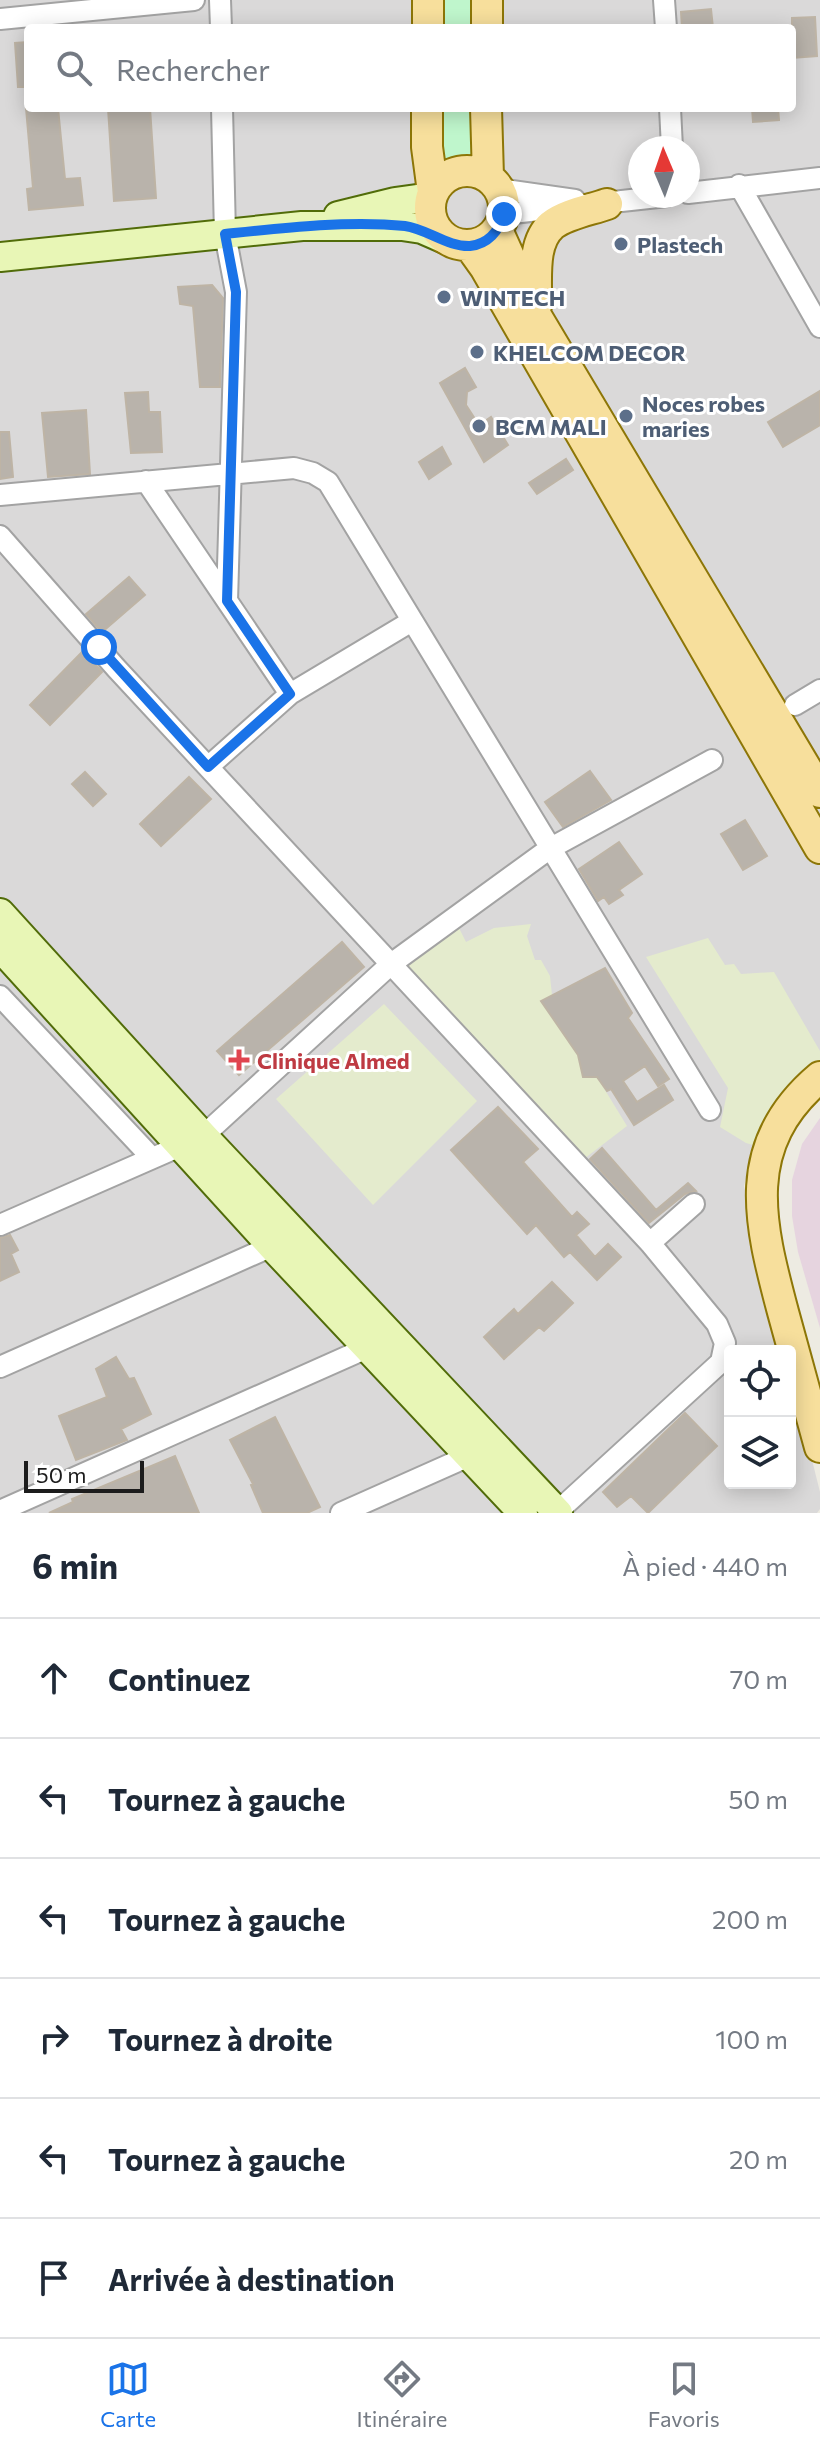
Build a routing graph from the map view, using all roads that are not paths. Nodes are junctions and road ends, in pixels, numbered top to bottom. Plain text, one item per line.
1 (194, 0) edge
2 (220, 0) edge
3 (428, 0) edge
4 (487, 0) edge
5 (664, 0) edge
6 (65, 6) edge
7 (0, 19) edge
8 (221, 24) edge
9 (428, 24) edge
10 (487, 24) edge
11 (666, 24) edge
12 (222, 112) edge
13 (427, 112) edge
14 (486, 112) edge
15 (670, 112) edge
16 (671, 136) edge
17 (820, 178) edge
18 (739, 185) junction
19 (700, 191) edge
20 (432, 194) junction
21 (628, 201) edge
22 (497, 202) junction
23 (607, 204) junction
24 (302, 226) junction
25 (225, 234) junction
26 (458, 242) junction
27 (0, 257) edge
28 (536, 316) junction
29 (820, 327) edge
30 (231, 474) junction
31 (146, 481) junction
32 (0, 495) edge
33 (0, 536) edge
34 (227, 601) junction
35 (412, 621) junction
36 (820, 690) edge
37 (290, 694) junction
38 (795, 705) dead end
39 (791, 744) junction
40 (712, 760) dead end
41 (208, 767) junction
42 (820, 773) edge
43 (780, 779) junction
44 (820, 792) edge
45 (820, 848) edge
46 (549, 849) junction
47 (820, 866) edge
48 (0, 913) edge
49 (0, 947) edge
50 (391, 964) junction
51 (0, 996) edge
52 (820, 1077) edge
53 (820, 1101) edge
54 (710, 1110) dead end
55 (192, 1141) junction
56 (152, 1158) junction
57 (694, 1204) dead end
58 (0, 1225) edge
59 (650, 1243) junction
60 (272, 1246) junction
61 (369, 1347) junction
62 (0, 1367) edge
63 (820, 1376) edge
64 (820, 1447) edge
65 (469, 1456) junction
66 (0, 1511) edge
67 (341, 1513) edge
68 (523, 1513) edge
69 (557, 1513) edge

1 - 6 street
2 - 8 street
3 - 9 main road
4 - 10 main road
5 - 11 street
6 - 7 street
12 - 25 street
13 - 20 main road
14 - 22 main road
15 - 16 street
17 - 18 street
18 - 19 street
18 - 29 street
20 - 22 main road
20 - 24 street
20 - 26 main road
21 - 23 street
22 - 23 street
22 - 26 main road
22 - 28 main road
23 - 28 main road
24 - 25 street
24 - 26 street
25 - 27 street
25 - 30 street
26 - 43 main road
28 - 39 main road
30 - 31 street
30 - 34 street
30 - 35 street
31 - 32 street
31 - 34 street
33 - 41 street
34 - 37 street
35 - 37 street
35 - 46 street
36 - 38 street
37 - 41 street
39 - 42 main road
39 - 44 main road
40 - 46 street
41 - 50 street
43 - 45 main road
43 - 47 main road
46 - 50 street
46 - 54 street
48 - 55 street
49 - 55 street
50 - 55 street
50 - 59 street
51 - 56 street
52 - 64 main road
53 - 63 main road
55 - 56 street
55 - 60 street
55 - 69 street
56 - 58 street
57 - 59 street
59 - 69 street
60 - 61 street
60 - 62 street
61 - 65 street
61 - 66 street
65 - 67 street
65 - 68 street

